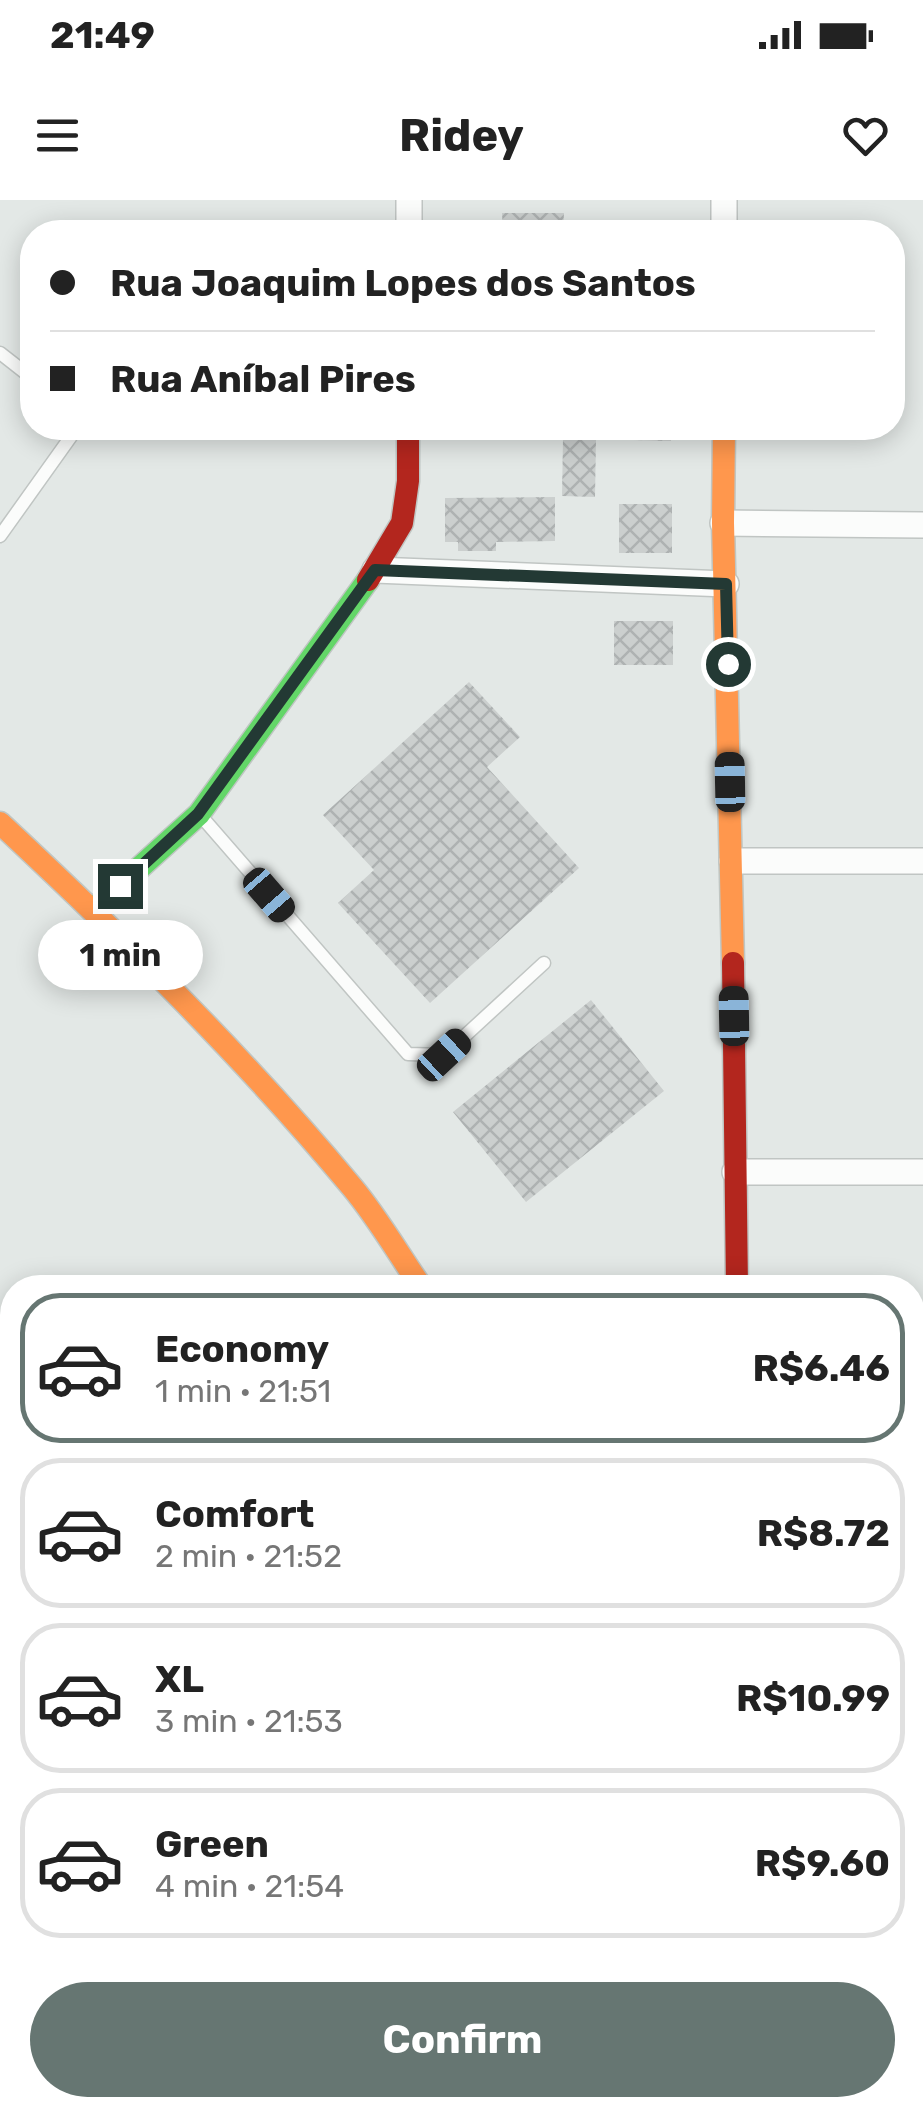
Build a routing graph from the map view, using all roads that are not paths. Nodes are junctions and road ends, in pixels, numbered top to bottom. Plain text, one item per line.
1 (0, 353) edge
2 (20, 369) edge
3 (69, 440) edge
4 (408, 440) edge
5 (724, 440) edge
6 (723, 523) junction
7 (923, 525) edge
8 (0, 536) edge
9 (375, 570) junction
10 (726, 584) junction
11 (198, 814) junction
12 (0, 823) edge
13 (732, 861) junction
14 (923, 862) edge
15 (94, 910) junction
16 (544, 962) dead end
17 (735, 1172) junction
18 (923, 1172) edge
19 (413, 1275) edge
20 (736, 1275) edge

1 - 2 lane
3 - 8 lane
4 - 9 street
5 - 6 street
6 - 7 street
6 - 10 street
9 - 10 street
9 - 11 street
10 - 13 street
11 - 15 street
11 - 16 lane
12 - 15 street
13 - 14 street
13 - 17 street
15 - 19 street
17 - 18 street
17 - 20 street

